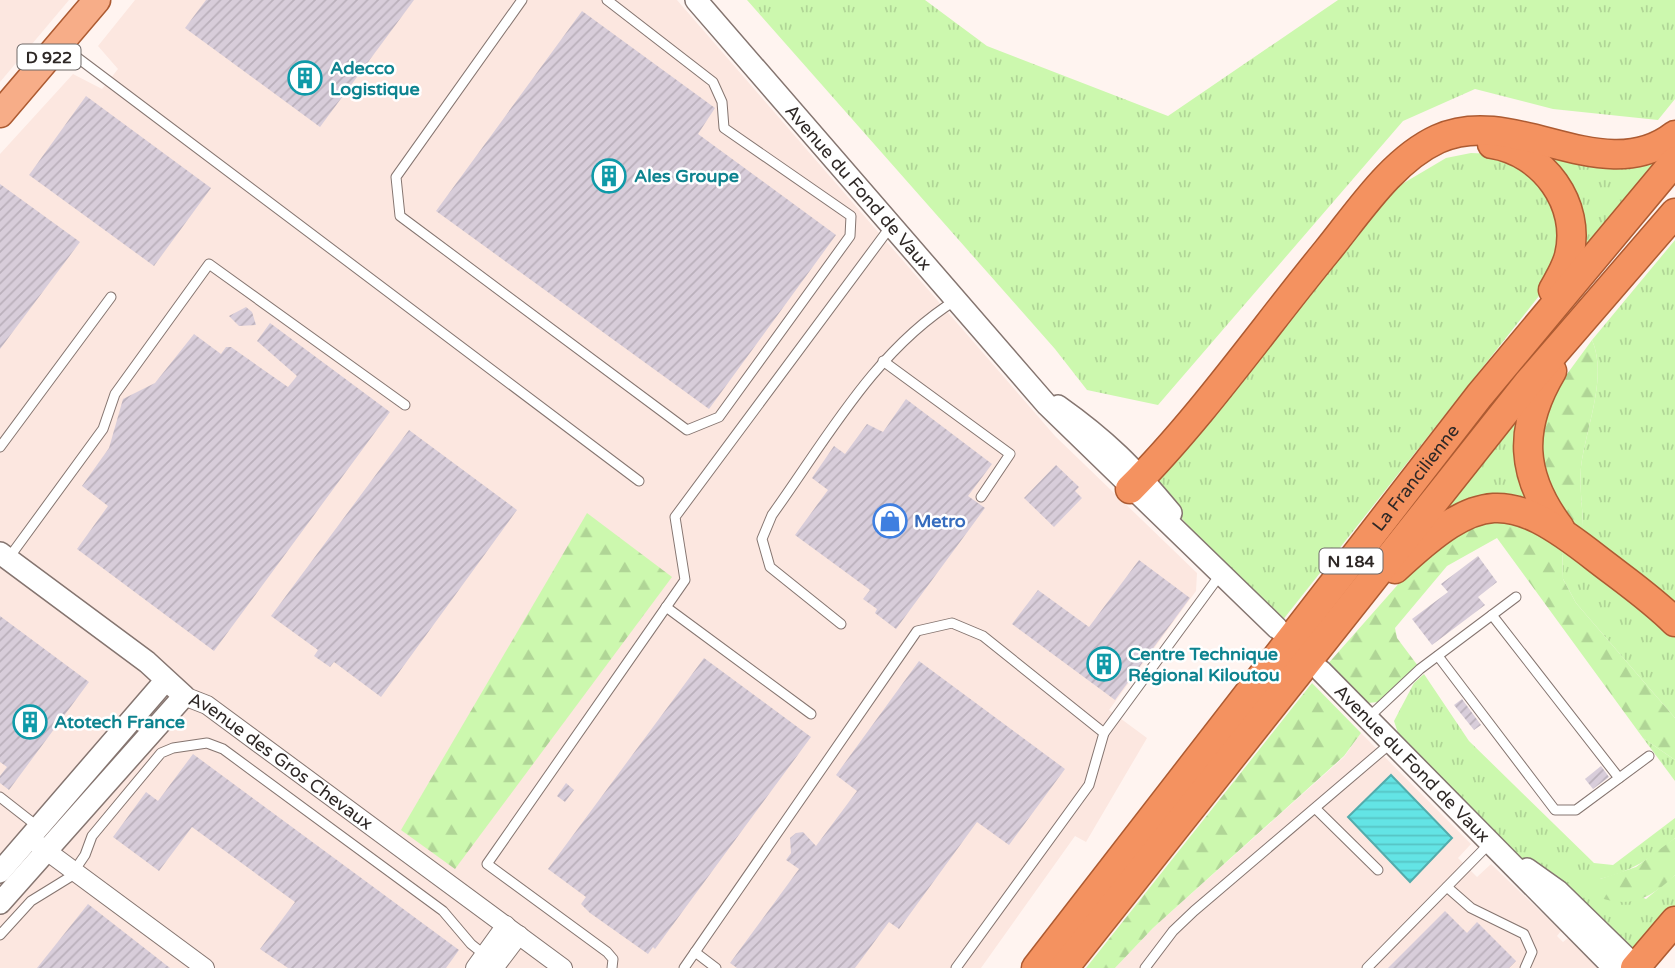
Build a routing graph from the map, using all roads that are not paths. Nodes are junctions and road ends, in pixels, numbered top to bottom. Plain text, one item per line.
1 (97, 0) edge
2 (522, 0) edge
3 (607, 0) edge
4 (696, 0) edge
5 (60, 44) junction
6 (0, 114) edge
7 (1675, 135) edge
8 (1675, 161) edge
9 (1389, 178) junction
10 (1675, 212) edge
11 (891, 226) junction
12 (111, 297) dead end
13 (956, 300) junction
14 (1578, 327) junction
15 (883, 361) junction
16 (1479, 396) junction
17 (405, 405) dead end
18 (0, 447) edge
19 (639, 481) dead end
20 (1136, 483) junction
21 (981, 497) dead end
22 (1564, 533) junction
23 (4, 556) edge
24 (1222, 572) junction
25 (1516, 597) dead end
26 (666, 607) junction
27 (1492, 615) junction
28 (1675, 622) edge
29 (841, 624) dead end
30 (1336, 625) junction
31 (1278, 628) dead end
32 (1438, 656) junction
33 (1321, 671) dead end
34 (165, 681) junction
35 (184, 696) junction
36 (811, 714) dead end
37 (1368, 719) junction
38 (1104, 733) junction
39 (1391, 743) junction
40 (1649, 756) dead end
41 (1619, 778) junction
42 (0, 797) edge
43 (1316, 808) junction
44 (38, 839) junction
45 (1496, 849) junction
46 (1378, 870) dead end
47 (0, 872) edge
48 (74, 872) junction
49 (1447, 887) junction
50 (0, 903) edge
51 (1675, 922) edge
52 (512, 930) junction
53 (0, 935) edge
54 (695, 952) junction
55 (490, 965) edge
56 (1631, 967) edge
57 (205, 968) edge
58 (564, 968) edge
59 (612, 968) edge
60 (684, 968) edge
61 (716, 968) edge
62 (956, 968) edge
63 (1036, 968) edge
64 (1064, 968) edge
65 (1145, 968) edge
66 (1367, 968) edge
67 (1525, 968) edge

1 - 5 main road, D 922
2 - 3 lane
4 - 11 street, Avenue du Fond de Vaux
5 - 6 main road, D 922
5 - 19 lane
7 - 9 highway
8 - 16 highway, La Francilienne / N 184
9 - 16 highway
9 - 20 highway
10 - 14 highway, La Francilienne / N 184
11 - 13 street, Avenue du Fond de Vaux
11 - 26 lane
12 - 18 lane
13 - 15 lane
13 - 20 street, Avenue du Fond de Vaux
14 - 22 highway
14 - 30 highway, La Francilienne / N 184
15 - 21 lane
15 - 29 lane
16 - 63 highway, La Francilienne / N 184
17 - 23 lane
20 - 24 street, Avenue du Fond de Vaux
22 - 28 highway
22 - 30 highway
23 - 34 street, Avenue des Gros Chevaux
24 - 31 street, Avenue du Fond de Vaux
24 - 38 lane
25 - 27 lane
26 - 36 lane
26 - 59 lane
27 - 32 lane
27 - 41 lane
30 - 64 highway, La Francilienne / N 184
32 - 37 lane
32 - 41 lane
33 - 37 street, Avenue du Fond de Vaux
34 - 35 street, Avenue des Gros Chevaux
34 - 44 street
35 - 44 street
35 - 52 street, Avenue des Gros Chevaux
37 - 39 street, Avenue du Fond de Vaux
38 - 54 lane
38 - 62 lane
39 - 43 lane
39 - 45 street, Avenue du Fond de Vaux
40 - 41 lane
42 - 44 lane
43 - 46 lane
43 - 65 lane
44 - 47 street
44 - 48 street
44 - 50 street
45 - 49 lane
45 - 56 street, Avenue du Fond de Vaux
48 - 53 lane
48 - 55 lane
48 - 57 street
49 - 66 lane
49 - 67 lane
51 - 56 highway
52 - 55 street
52 - 58 street, Avenue des Gros Chevaux
54 - 60 lane
54 - 61 lane

